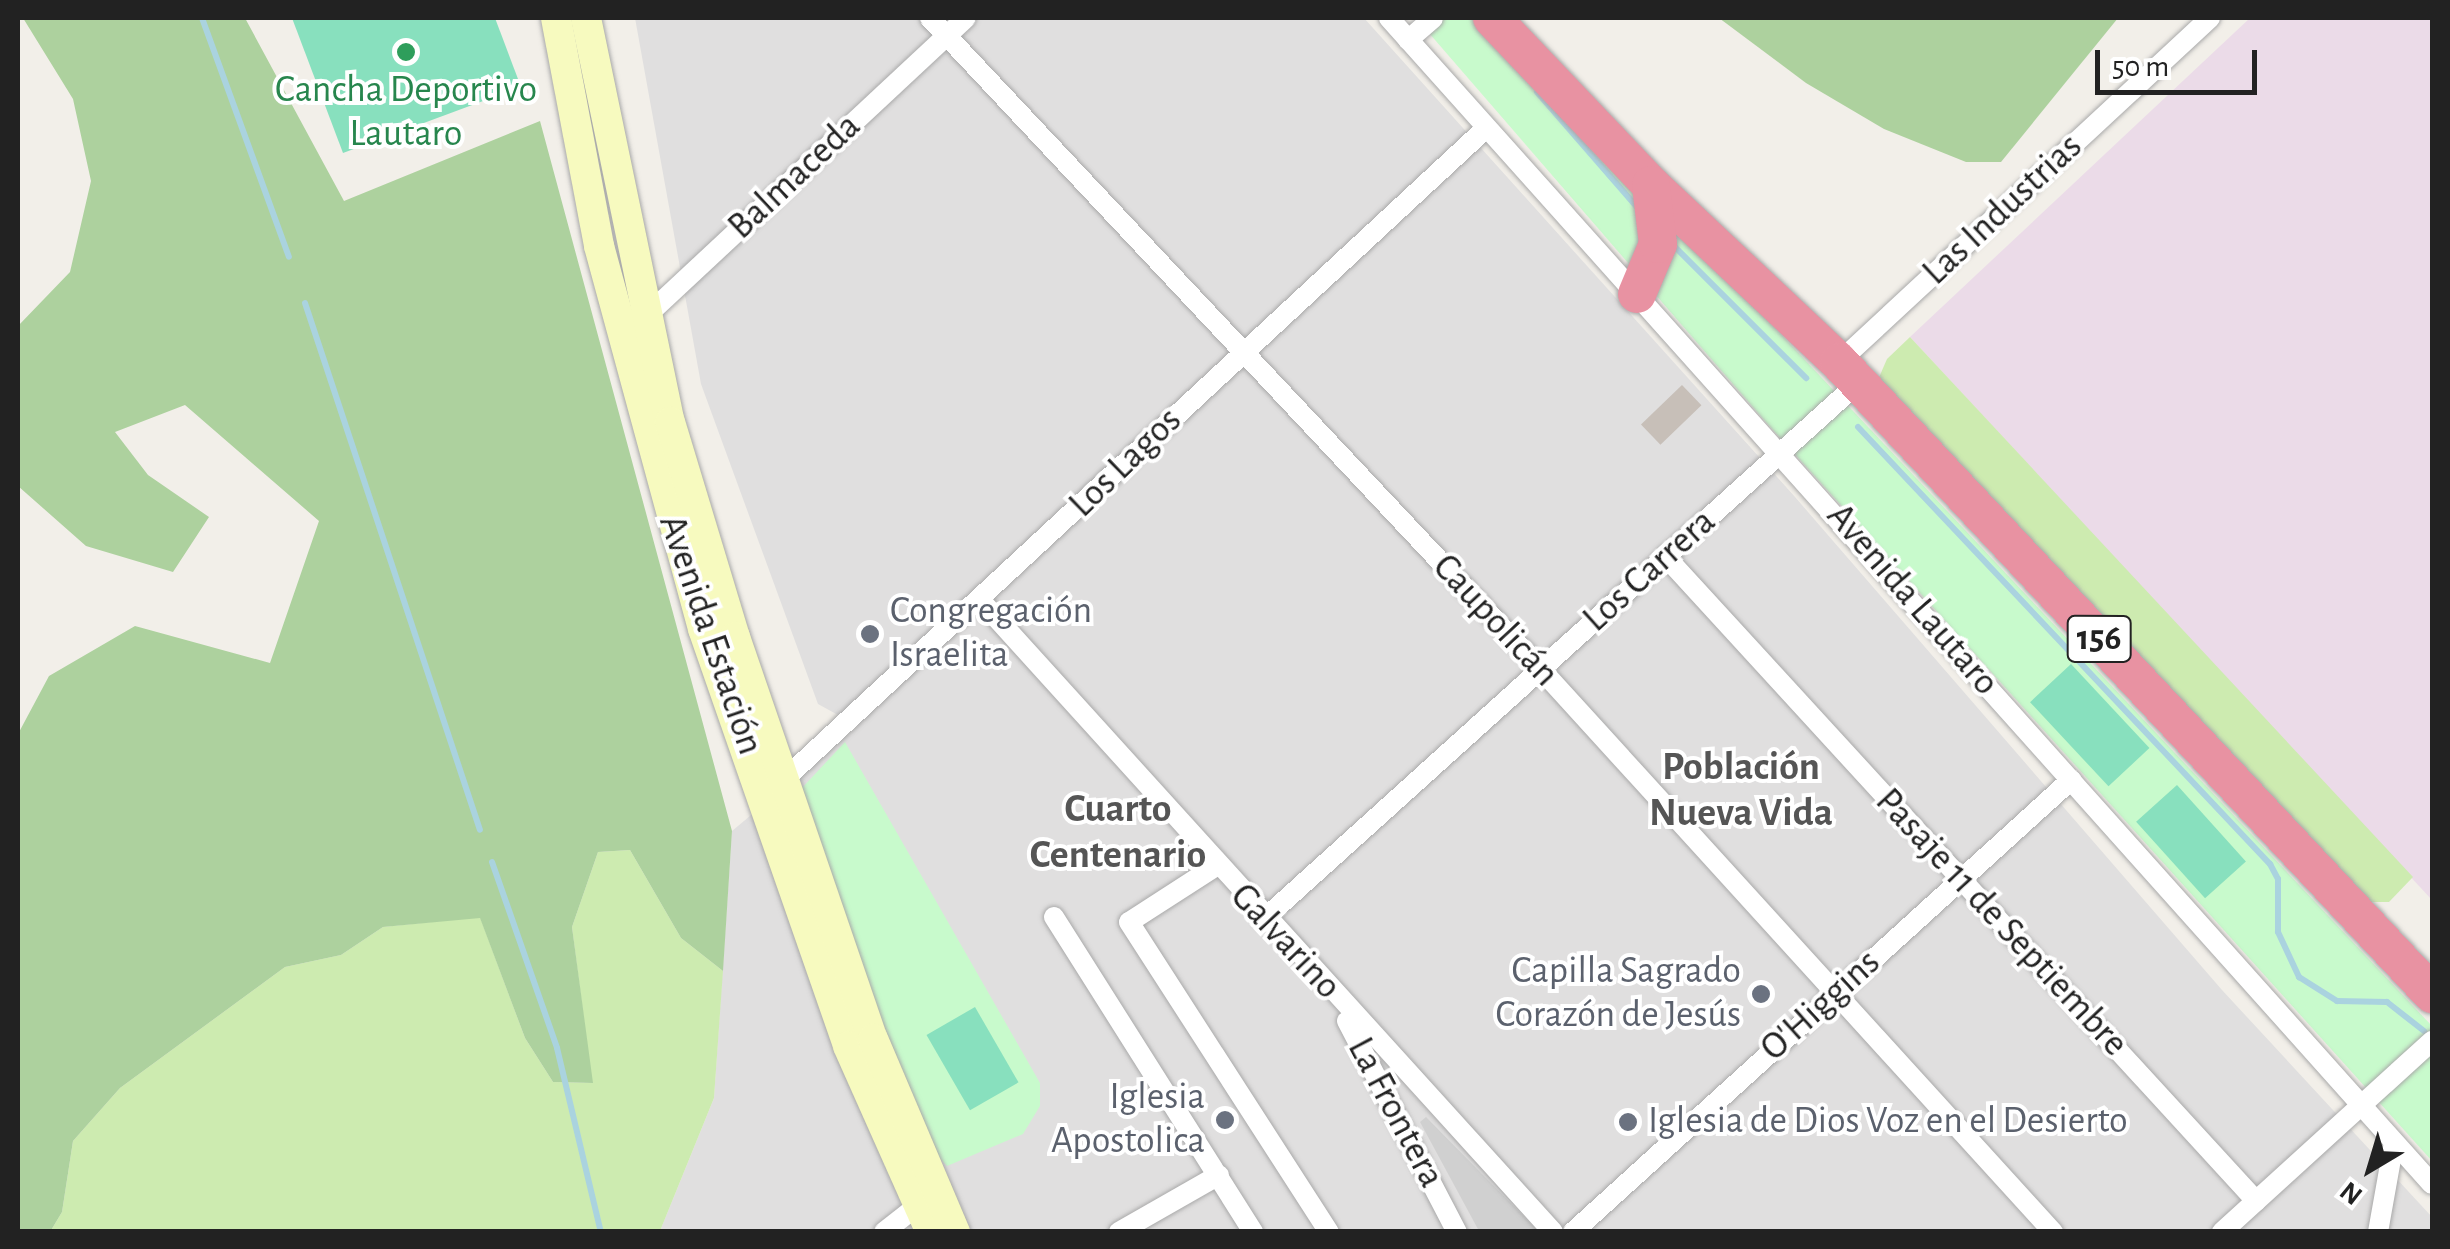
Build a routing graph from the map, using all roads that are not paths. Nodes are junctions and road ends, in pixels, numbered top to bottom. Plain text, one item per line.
1 (556, 18) edge
2 (586, 18) edge
3 (930, 18) edge
4 (966, 18) edge
5 (1389, 18) edge
6 (1433, 18) edge
7 (1492, 18) edge
8 (1524, 18) edge
9 (2210, 18) edge
10 (947, 36) junction
11 (1408, 40) junction
12 (1485, 128) junction
13 (597, 156) junction
14 (1651, 185) junction
15 (1637, 294) junction
16 (1798, 320) junction
17 (634, 326) junction
18 (1243, 348) junction
19 (1849, 373) junction
20 (1781, 452) junction
21 (1665, 556) junction
22 (982, 602) junction
23 (1542, 670) junction
24 (2070, 780) junction
25 (776, 787) junction
26 (1216, 866) junction
27 (1961, 879) junction
28 (1054, 917) dead end
29 (1264, 918) junction
30 (1333, 994) junction
31 (1834, 994) junction
32 (2432, 994) edge
33 (2432, 1041) edge
34 (2360, 1106) junction
35 (2394, 1142) junction
36 (1218, 1175) junction
37 (2432, 1184) edge
38 (2256, 1201) junction
39 (929, 1209) edge
40 (884, 1232) edge
41 (955, 1232) edge
42 (1119, 1232) edge
43 (1253, 1232) edge
44 (1328, 1232) edge
45 (1457, 1232) edge
46 (1554, 1232) edge
47 (1573, 1232) edge
48 (2053, 1232) edge
49 (2222, 1232) edge
50 (2378, 1232) edge

1 - 13 street, Avenida Estación
2 - 13 street, Avenida Estación
3 - 10 street, Caupolicán
4 - 10 street, Balmaceda
5 - 11 street, Avenida Lautaro
6 - 11 street
7 - 14 highway, 156
8 - 16 highway, 156
9 - 19 street, Las Industrias
10 - 17 street, Balmaceda
10 - 18 street, Caupolicán
11 - 12 street, Avenida Lautaro
12 - 15 street, Avenida Lautaro
12 - 18 street, Los Lagos
13 - 17 street, Avenida Estación
14 - 15 highway
14 - 16 highway, 156
15 - 20 street, Avenida Lautaro
16 - 19 highway, 156
17 - 25 street, Avenida Estación
18 - 22 street, Los Lagos
18 - 23 street, Caupolicán
19 - 20 street, Los Carrera
19 - 32 highway, 156
20 - 21 street, Los Carrera
20 - 24 street, Avenida Lautaro
21 - 23 street, Los Carrera
21 - 27 street, Pasaje 11 de Septiembre
22 - 25 street, Los Lagos
22 - 26 street, Galvarino
23 - 29 street, Los Carrera
23 - 31 street, Caupolicán
24 - 27 street, O'Higgins
24 - 34 street, Avenida Lautaro
25 - 39 street, Avenida Estación
26 - 29 street, Galvarino
26 - 44 street
27 - 31 street, O'Higgins
27 - 38 street, Pasaje 11 de Septiembre
28 - 36 street
29 - 30 street, Galvarino
30 - 45 street, La Frontera
30 - 46 street, Galvarino
31 - 47 street, O'Higgins
31 - 48 street, Caupolicán
33 - 34 street
34 - 35 street, Avenida Lautaro
34 - 38 street
35 - 37 street, Avenida Lautaro
35 - 50 street
36 - 42 street
36 - 43 street
38 - 49 street
39 - 40 street
39 - 41 street, Avenida Estación

